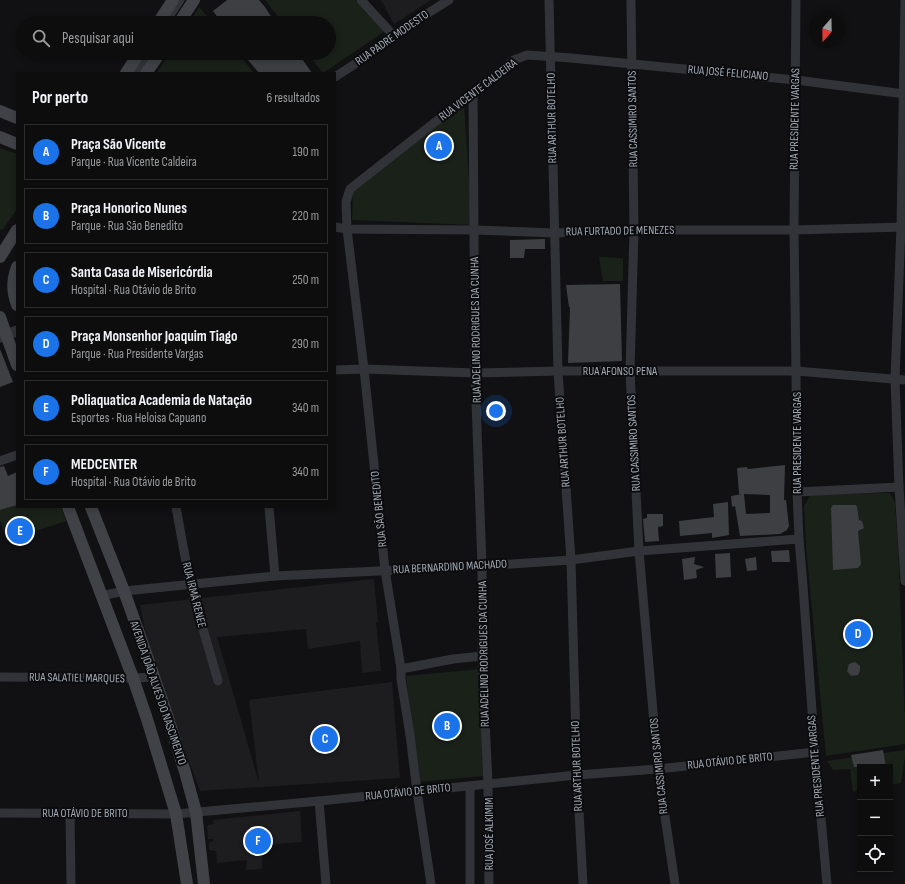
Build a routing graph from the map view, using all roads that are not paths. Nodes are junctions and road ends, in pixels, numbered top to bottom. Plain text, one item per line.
1 (174, 0) edge
2 (181, 0) edge
3 (194, 0) edge
4 (361, 0) edge
5 (449, 0) edge
6 (549, 0) edge
7 (631, 0) edge
8 (796, 0) edge
9 (905, 0) edge
10 (163, 16) edge
11 (171, 16) edge
12 (184, 16) edge
13 (393, 35) junction
14 (550, 57) junction
15 (134, 60) edge
16 (143, 60) edge
17 (155, 60) edge
18 (633, 64) junction
19 (127, 72) edge
20 (136, 72) edge
21 (147, 72) edge
22 (336, 76) edge
23 (796, 80) junction
24 (473, 92) junction
25 (904, 94) edge
26 (0, 111) edge
27 (16, 118) edge
28 (0, 137) edge
29 (16, 144) edge
30 (336, 227) edge
31 (903, 227) edge
32 (347, 229) junction
33 (475, 230) junction
34 (634, 230) junction
35 (794, 230) junction
36 (16, 231) edge
37 (555, 233) junction
38 (5, 243) edge
39 (0, 257) edge
40 (16, 272) edge
41 (16, 302) edge
42 (0, 317) edge
43 (8, 334) edge
44 (16, 362) edge
45 (364, 369) junction
46 (336, 370) edge
47 (630, 370) junction
48 (558, 371) junction
49 (796, 371) junction
50 (475, 373) junction
51 (895, 379) junction
52 (905, 380) edge
53 (16, 455) edge
54 (0, 461) edge
55 (899, 486) junction
56 (796, 492) junction
57 (68, 508) edge
58 (91, 508) edge
59 (176, 508) edge
60 (269, 508) edge
61 (904, 538) edge
62 (799, 540) junction
63 (639, 552) junction
64 (571, 560) junction
65 (482, 566) junction
66 (385, 570) junction
67 (275, 576) junction
68 (905, 581) edge
69 (190, 584) junction
70 (124, 592) junction
71 (101, 596) junction
72 (482, 656) junction
73 (401, 669) junction
74 (0, 677) edge
75 (154, 677) junction
76 (133, 678) junction
77 (218, 681) dead end
78 (167, 715) junction
79 (147, 719) junction
80 (815, 752) junction
81 (658, 769) junction
82 (577, 775) junction
83 (488, 784) junction
84 (470, 786) junction
85 (417, 792) junction
86 (318, 801) junction
87 (196, 812) junction
88 (0, 813) edge
89 (70, 813) junction
90 (176, 814) junction
91 (71, 884) edge
92 (187, 884) edge
93 (204, 884) edge
94 (326, 884) edge
95 (431, 884) edge
96 (470, 884) edge
97 (489, 884) edge
98 (583, 884) edge
99 (674, 884) edge
100 (827, 884) edge

1 - 10 main road
2 - 11 street
3 - 12 main road
4 - 13 street
5 - 13 street, RUA PADRE MODESTO
6 - 14 street, RUA ARTHUR BOTELHO
7 - 18 street, RUA CASSIMIRO SANTOS
8 - 23 street, RUA PRESIDENTE VARGAS
9 - 25 street
13 - 22 street, RUA PADRE MODESTO
14 - 18 street, RUA JOSÉ FELICIANO
14 - 24 street, RUA VICENTE CALDEIRA
14 - 37 street, RUA ARTHUR BOTELHO
15 - 19 main road
16 - 20 street
17 - 21 main road
18 - 23 street, RUA JOSÉ FELICIANO
18 - 34 street, RUA CASSIMIRO SANTOS
23 - 25 street, RUA JOSÉ FELICIANO
23 - 35 street, RUA PRESIDENTE VARGAS
24 - 32 street, RUA VICENTE CALDEIRA
24 - 33 street, RUA ADELINO RODRIGUES DA CUNHA
25 - 31 street
26 - 27 main road
28 - 29 main road
30 - 32 street, RUA FURTADO DE MENEZES
31 - 35 street, RUA FURTADO DE MENEZES
31 - 51 street
32 - 33 street, RUA FURTADO DE MENEZES
32 - 45 street, RUA SÃO BENEDITO
33 - 37 street, RUA FURTADO DE MENEZES
33 - 50 street, RUA ADELINO RODRIGUES DA CUNHA
34 - 35 street, RUA FURTADO DE MENEZES
34 - 37 street, RUA FURTADO DE MENEZES
34 - 47 street, RUA CASSIMIRO SANTOS
35 - 49 street, RUA PRESIDENTE VARGAS
36 - 38 main road
37 - 48 street, RUA ARTHUR BOTELHO
38 - 39 main road
40 - 41 main road
42 - 43 main road
43 - 44 main road
45 - 46 street, RUA AFONSO PENA
45 - 50 street, RUA AFONSO PENA
45 - 66 street, RUA SÃO BENEDITO
47 - 48 street, RUA AFONSO PENA
47 - 49 street, RUA AFONSO PENA
47 - 63 street, RUA CASSIMIRO SANTOS
48 - 50 street, RUA AFONSO PENA
48 - 64 street, RUA ARTHUR BOTELHO
49 - 51 street, RUA AFONSO PENA
49 - 56 street, RUA PRESIDENTE VARGAS
50 - 65 street, RUA ADELINO RODRIGUES DA CUNHA
51 - 52 street, RUA AFONSO PENA
51 - 55 street
53 - 54 street
55 - 56 street
55 - 61 street
56 - 62 street, RUA PRESIDENTE VARGAS
57 - 71 main road
58 - 70 main road, AVENIDA JOÃO ALVES DO NASCIMENTO
59 - 69 street, RUA IRMÃ RENEE
60 - 67 street
61 - 68 street
62 - 63 street, RUA BERNARDINO MACHADO
62 - 80 street, RUA PRESIDENTE VARGAS
63 - 64 street, RUA BERNARDINO MACHADO
63 - 81 street, RUA CASSIMIRO SANTOS
64 - 65 street, RUA BERNARDINO MACHADO
64 - 82 street, RUA ARTHUR BOTELHO
65 - 66 street, RUA BERNARDINO MACHADO
65 - 72 street, RUA ADELINO RODRIGUES DA CUNHA
66 - 67 street, RUA BERNARDINO MACHADO
66 - 73 street, RUA SÃO BENEDITO
67 - 69 street, RUA BERNARDINO MACHADO
69 - 70 street, RUA BERNARDINO MACHADO
69 - 77 street, RUA IRMÃ RENEE
70 - 71 street, RUA BERNARDINO MACHADO
70 - 75 main road, AVENIDA JOÃO ALVES DO NASCIMENTO
71 - 76 main road
72 - 73 street
72 - 83 street, RUA ADELINO RODRIGUES DA CUNHA
73 - 85 street, RUA SÃO BENEDITO
74 - 76 street, RUA SALATIEL MARQUES
75 - 76 street, RUA SALATIEL MARQUES
75 - 78 main road, AVENIDA JOÃO ALVES DO NASCIMENTO
76 - 79 main road
78 - 79 main road
78 - 87 main road, AVENIDA JOÃO ALVES DO NASCIMENTO
79 - 90 main road
80 - 81 street, RUA OTÁVIO DE BRITO
80 - 100 street, RUA PRESIDENTE VARGAS
81 - 82 street, RUA OTÁVIO DE BRITO
81 - 99 street, RUA CASSIMIRO SANTOS
82 - 83 street, RUA OTÁVIO DE BRITO
82 - 98 street, RUA ARTHUR BOTELHO
83 - 84 street, RUA OTÁVIO DE BRITO
83 - 97 street, RUA JOSÉ ALKIMIM
84 - 85 street, RUA OTÁVIO DE BRITO
84 - 96 street
85 - 86 street, RUA OTÁVIO DE BRITO
85 - 95 street, RUA SÃO BENEDITO
86 - 87 street, RUA OTÁVIO DE BRITO
86 - 94 street
87 - 90 street, RUA OTÁVIO DE BRITO
87 - 93 main road, AVENIDA JOÃO ALVES DO NASCIMENTO
88 - 89 street, RUA OTÁVIO DE BRITO
89 - 90 street, RUA OTÁVIO DE BRITO
89 - 91 street
90 - 92 main road

